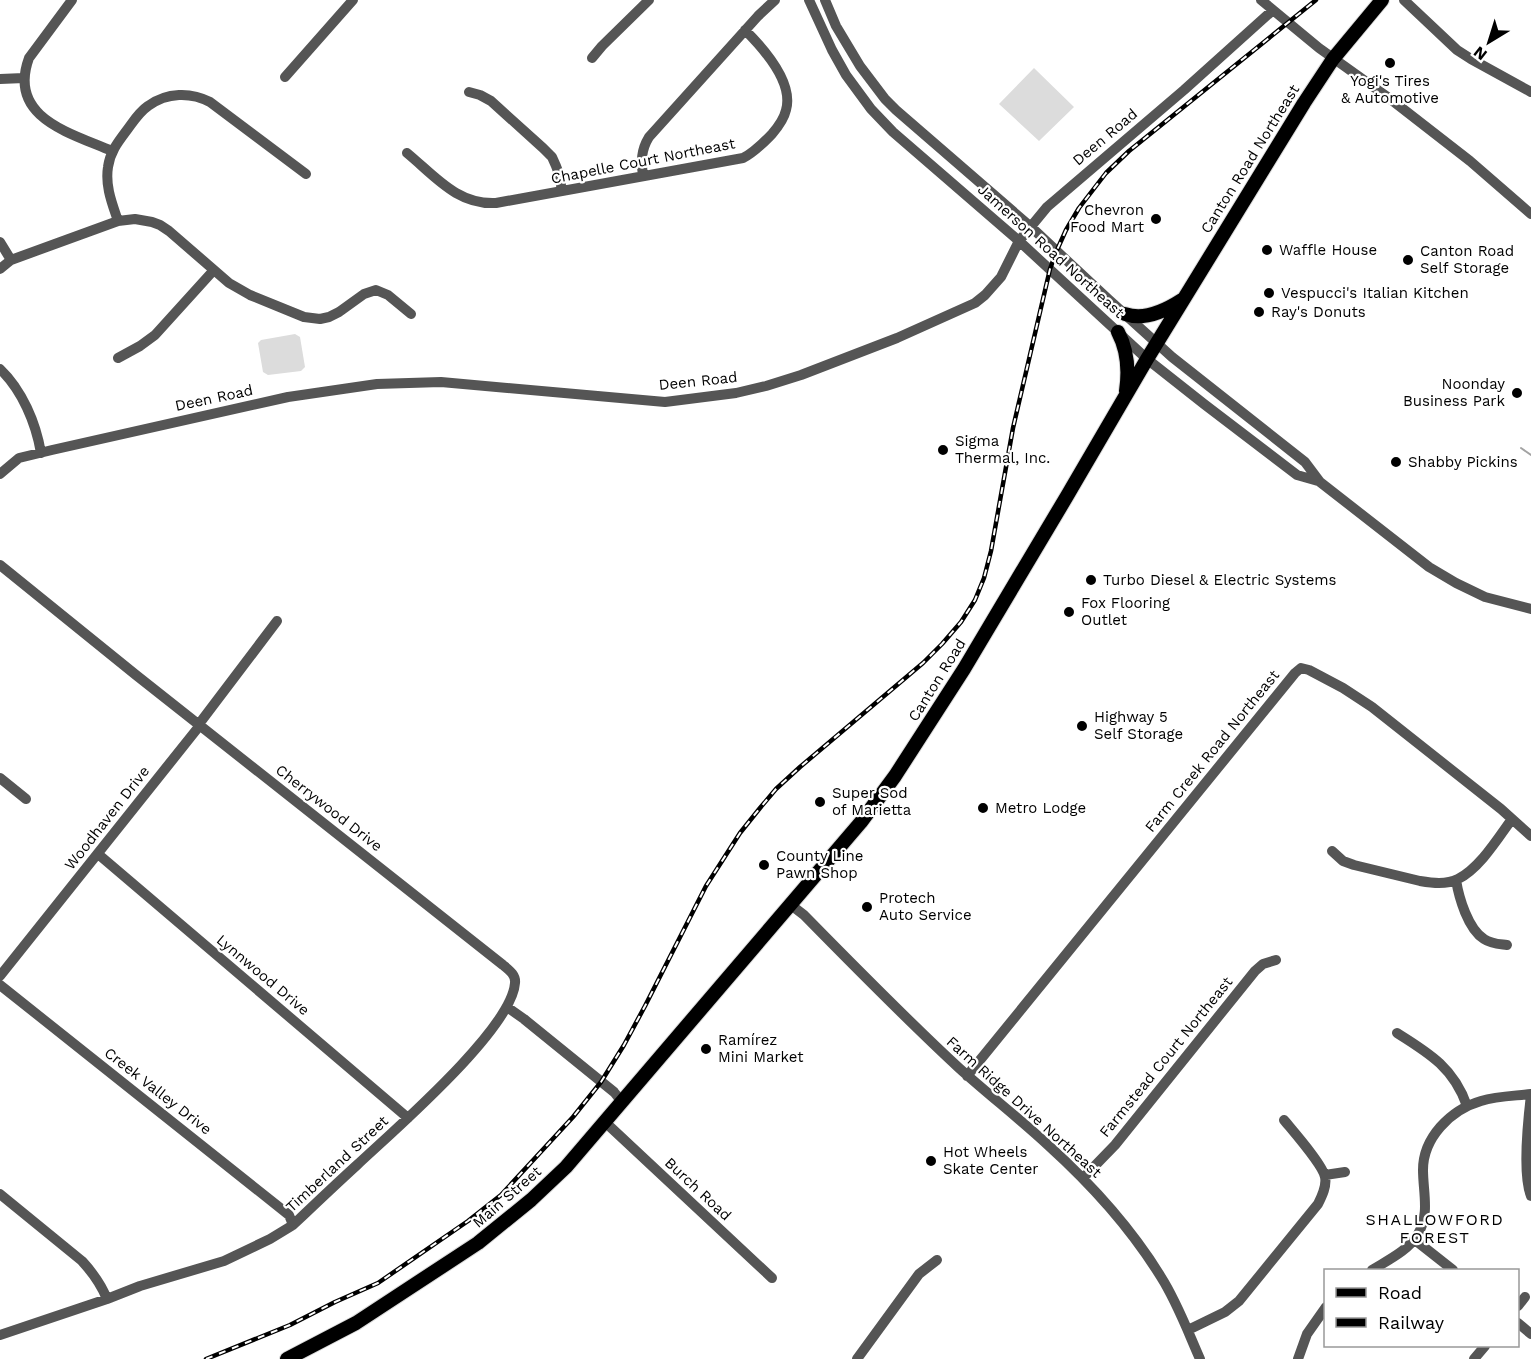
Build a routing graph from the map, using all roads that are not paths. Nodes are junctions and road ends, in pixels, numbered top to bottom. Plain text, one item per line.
1 (72, 0) edge
2 (353, 0) edge
3 (649, 0) edge
4 (775, 0) edge
5 (809, 0) edge
6 (825, 0) edge
7 (1261, 0) edge
8 (1382, 0) edge
9 (1404, 0) edge
10 (1273, 10) junction
11 (745, 30) junction
12 (592, 58) dead end
13 (1333, 59) junction
14 (285, 77) dead end
15 (24, 78) junction
16 (0, 79) edge
17 (469, 92) dead end
18 (1531, 92) edge
19 (112, 151) junction
20 (407, 153) dead end
21 (306, 174) dead end
22 (643, 176) junction
23 (562, 191) junction
24 (1531, 214) edge
25 (118, 221) junction
26 (1031, 227) junction
27 (1019, 241) junction
28 (0, 243) edge
29 (11, 260) junction
30 (0, 268) edge
31 (213, 271) junction
32 (1184, 299) junction
33 (411, 314) dead end
34 (1125, 314) junction
35 (1118, 332) junction
36 (1157, 343) junction
37 (118, 358) dead end
38 (1147, 358) junction
39 (0, 369) edge
40 (1126, 395) junction
41 (41, 453) junction
42 (0, 474) edge
43 (1318, 481) junction
44 (0, 564) edge
45 (1531, 609) edge
46 (277, 621) dead end
47 (199, 724) junction
48 (0, 778) edge
49 (26, 799) dead end
50 (1512, 819) junction
51 (1531, 836) edge
52 (1332, 851) dead end
53 (98, 854) junction
54 (1456, 880) junction
55 (791, 905) junction
56 (1507, 945) dead end
57 (1276, 960) dead end
58 (503, 965) joint
59 (0, 976) edge
60 (0, 985) edge
61 (704, 1006) joint
62 (507, 1007) junction
63 (1397, 1033) dead end
64 (968, 1076) junction
65 (1531, 1095) edge
66 (622, 1102) junction
67 (1467, 1106) junction
68 (408, 1118) junction
69 (1284, 1120) dead end
70 (605, 1122) junction
71 (1345, 1172) dead end
72 (1325, 1175) junction
73 (1083, 1178) junction
74 (0, 1194) edge
75 (1531, 1196) edge
76 (293, 1225) junction
77 (1415, 1240) junction
78 (937, 1260) dead end
79 (1374, 1269) edge
80 (1452, 1269) edge
81 (771, 1278) dead end
82 (1525, 1296) dead end
83 (107, 1299) junction
84 (1519, 1305) edge
85 (1324, 1310) edge
86 (1519, 1324) edge
87 (1188, 1330) junction
88 (1531, 1334) edge
89 (0, 1335) edge
90 (1484, 1347) edge
91 (287, 1359) edge
92 (857, 1359) edge
93 (1200, 1359) edge
94 (1298, 1359) edge
95 (1474, 1359) edge

1 - 15 street
2 - 14 street
3 - 12 street
4 - 11 street
5 - 27 street, Jamerson Road Northeast
6 - 26 street, Jamerson Road Northeast
7 - 10 street
8 - 13 main road, Canton Road Northeast
9 - 18 street
10 - 13 street
10 - 26 street, Deen Road
11 - 22 street
11 - 22 street, Chapelle Court Northeast
13 - 24 street
13 - 32 main road, Canton Road Northeast
15 - 16 street
15 - 19 street
17 - 23 street
19 - 21 street
19 - 25 street
20 - 23 street, Chapelle Court Northeast
22 - 23 street, Chapelle Court Northeast
25 - 29 street
25 - 31 street
26 - 27 street, Deen Road
26 - 34 street, Jamerson Road Northeast
27 - 35 street, Jamerson Road Northeast
27 - 41 street, Deen Road
28 - 29 street
29 - 30 street
31 - 33 street
31 - 37 street
32 - 34 main road
32 - 36 main road, Canton Road Northeast
34 - 36 street, Jamerson Road Northeast
35 - 38 street, Jamerson Road Northeast
35 - 40 main road
36 - 38 main road, Canton Road
36 - 43 street, Jamerson Road Northeast
38 - 40 main road, Canton Road
38 - 43 street, Jamerson Road Northeast
39 - 41 street
40 - 55 main road, Canton Road
41 - 42 street, Deen Road
43 - 45 street, Jamerson Road Northeast
44 - 47 street, Cherrywood Drive
46 - 47 street, Woodhaven Drive
47 - 53 street, Woodhaven Drive
47 - 58 street, Cherrywood Drive
48 - 49 street
50 - 51 street, Farm Creek Road Northeast
50 - 54 street
50 - 64 street, Farm Creek Road Northeast
52 - 54 street
53 - 59 street, Woodhaven Drive
53 - 68 street, Lynnwood Drive
54 - 56 street
55 - 61 main road, Canton Road
55 - 64 street, Farm Ridge Drive Northeast
57 - 73 street, Farmstead Court Northeast
58 - 62 street, Timberland Street
60 - 76 street, Creek Valley Drive
61 - 66 main road, Main Street
62 - 66 street
62 - 68 street, Timberland Street
63 - 67 street
64 - 73 street, Farm Ridge Drive Northeast
65 - 67 street
65 - 75 street
66 - 70 main road, Main Street
67 - 77 street
68 - 76 street, Timberland Street
69 - 72 street
70 - 81 street, Burch Road
70 - 91 main road, Main Street
71 - 72 street
72 - 87 street
73 - 87 street, Farm Ridge Drive Northeast
74 - 83 street
76 - 83 street, Timberland Street
77 - 79 street
77 - 80 street
78 - 92 street
82 - 84 street
83 - 89 street, Timberland Street
85 - 94 street
86 - 88 street
87 - 93 street, Farm Ridge Drive Northeast
90 - 95 street

